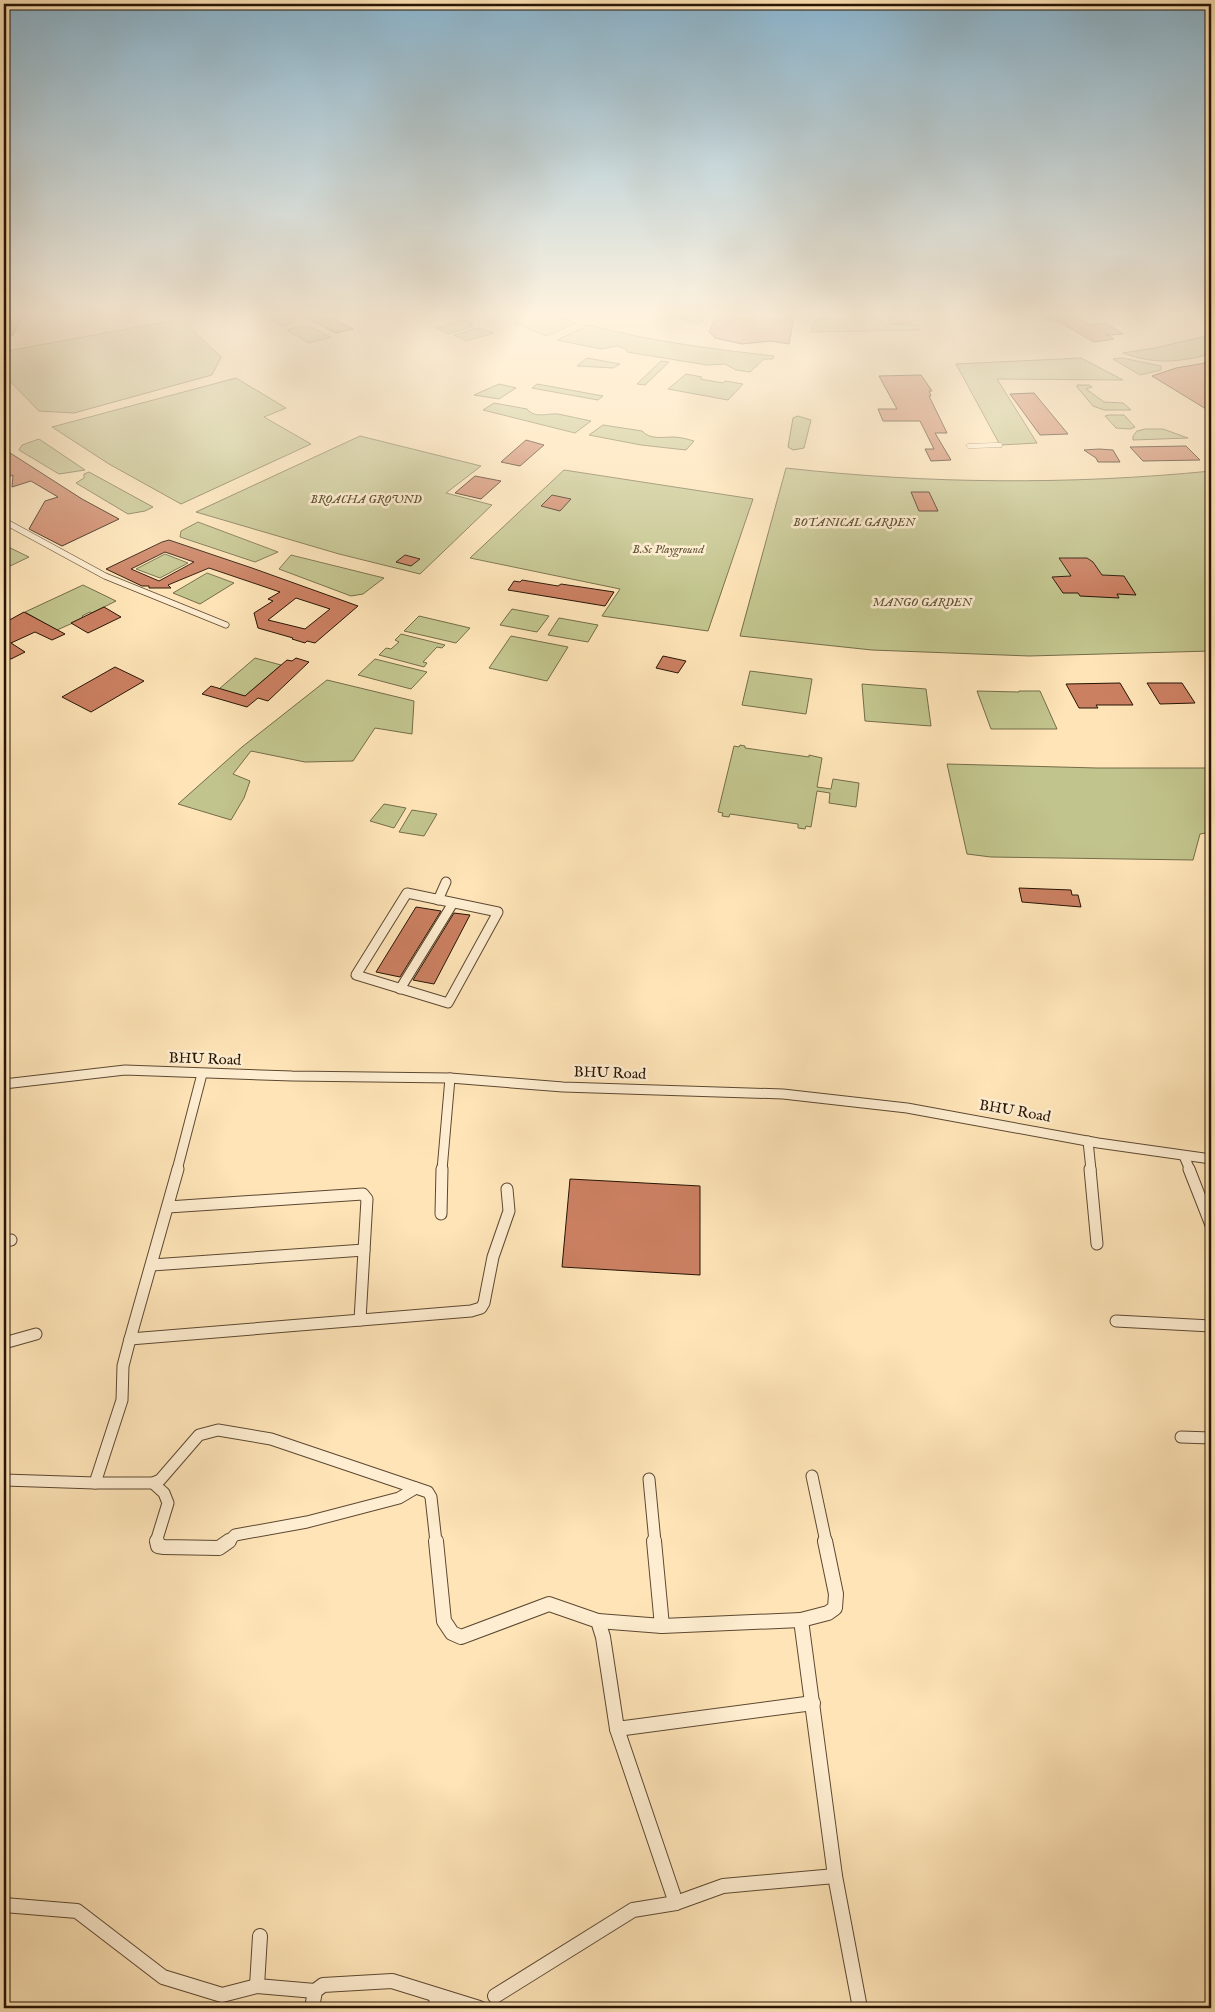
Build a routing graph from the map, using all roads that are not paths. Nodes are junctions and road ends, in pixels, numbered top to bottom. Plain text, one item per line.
1 (1000, 445) dead end
2 (969, 446) dead end
3 (4, 521) edge
4 (226, 625) dead end
5 (446, 882) dead end
6 (438, 900) junction
7 (453, 903) junction
8 (400, 988) junction
9 (202, 1074) junction
10 (450, 1078) junction
11 (4, 1084) edge
12 (1088, 1141) junction
13 (1184, 1156) junction
14 (1211, 1159) edge
15 (507, 1189) dead end
16 (168, 1207) junction
17 (441, 1214) dead end
18 (1211, 1225) edge
19 (1098, 1244) dead end
20 (364, 1250) junction
21 (152, 1265) junction
22 (360, 1320) junction
23 (1116, 1321) dead end
24 (1211, 1326) edge
25 (36, 1334) dead end
26 (130, 1339) junction
27 (4, 1343) edge
28 (1181, 1437) dead end
29 (1211, 1438) edge
30 (812, 1476) dead end
31 (649, 1479) dead end
32 (4, 1480) edge
33 (95, 1483) junction
34 (153, 1483) junction
35 (416, 1488) junction
36 (802, 1620) junction
37 (598, 1621) junction
38 (662, 1626) junction
39 (813, 1703) junction
40 (617, 1729) junction
41 (835, 1876) junction
42 (676, 1902) junction
43 (4, 1905) edge
44 (260, 1936) dead end
45 (257, 1986) junction
46 (315, 1991) junction
47 (494, 1996) dead end
48 (437, 2002) edge
49 (312, 2008) edge
50 (479, 2008) edge
51 (860, 2008) edge

1 - 2 street
3 - 4 street
5 - 6 street
6 - 7 street
6 - 8 street
7 - 8 street
7 - 8 street
9 - 10 street, BHU Road
9 - 11 street, BHU Road
9 - 16 street
10 - 12 street, BHU Road
10 - 17 street
12 - 13 street, BHU Road
12 - 19 street
13 - 14 street, BHU Road
13 - 18 street
15 - 22 street
16 - 20 street
16 - 21 street
20 - 21 street
20 - 22 street
21 - 26 street
22 - 26 street
23 - 24 street
25 - 27 street
26 - 33 street
28 - 29 street
30 - 36 street
31 - 38 street
32 - 33 street
33 - 34 street
34 - 35 street
34 - 35 street
35 - 37 street
36 - 38 street
36 - 39 street
37 - 38 street
37 - 40 street
39 - 40 street
39 - 41 street
40 - 42 street
41 - 42 street
41 - 51 street
42 - 47 street
43 - 45 street
44 - 45 street
45 - 46 street
46 - 48 street
46 - 49 street
48 - 50 street

